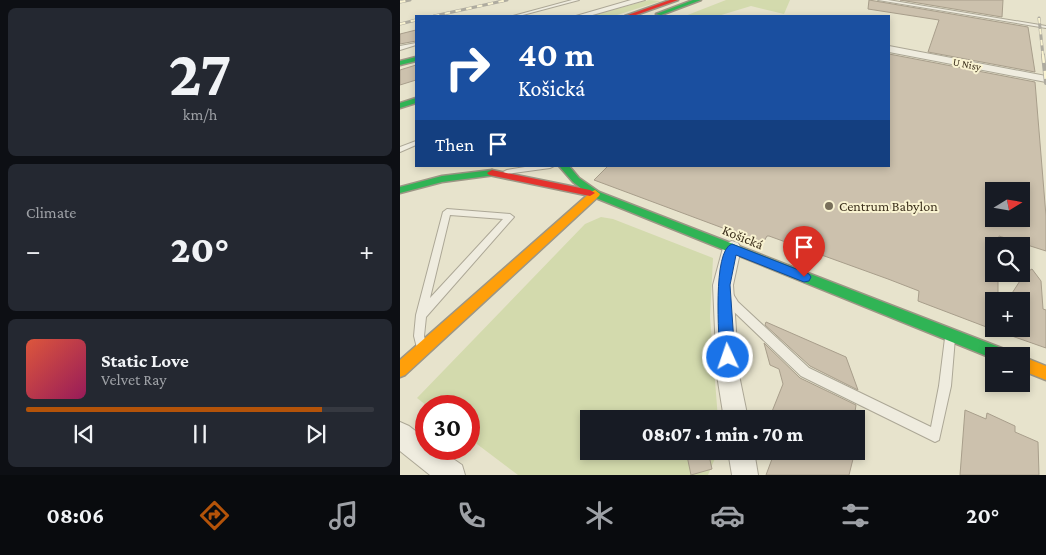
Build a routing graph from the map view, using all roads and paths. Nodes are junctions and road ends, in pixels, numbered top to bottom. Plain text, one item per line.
1 (577, 0) edge
2 (642, 0) edge
3 (675, 0) edge
4 (880, 0) edge
5 (702, 2) edge
6 (519, 15) edge
7 (584, 15) edge
8 (631, 15) edge
9 (656, 15) edge
10 (675, 15) edge
11 (1045, 20) edge
12 (1046, 27) edge
13 (1046, 33) edge
14 (415, 44) edge
15 (400, 48) edge
16 (890, 49) edge
17 (415, 59) edge
18 (400, 63) edge
19 (1046, 79) edge
20 (415, 100) edge
21 (400, 106) edge
22 (415, 143) edge
23 (400, 150) edge
24 (506, 167) edge
25 (545, 167) edge
26 (565, 167) edge
27 (493, 170) edge
28 (400, 190) edge
29 (595, 194) junction
30 (732, 248) junction
31 (723, 285) junction
32 (421, 316) junction
33 (950, 335) junction
34 (985, 349) edge
35 (422, 352) junction
36 (1030, 367) edge
37 (400, 370) edge
38 (1046, 373) edge
39 (734, 410) edge
40 (400, 435) edge
41 (742, 460) edge
42 (452, 475) edge
43 (745, 475) edge

1 - 6 lane
2 - 7 street
3 - 8 main road
4 - 12 lane
5 - 9 main road
5 - 10 main road
11 - 12 lane
12 - 13 lane
14 - 15 lane
16 - 19 street, U Nisy
17 - 18 main road
20 - 21 main road
22 - 23 lane
24 - 27 main road
25 - 27 lane
26 - 29 main road, Košická
27 - 28 main road
27 - 29 main road
29 - 30 main road, Košická
29 - 35 main road
30 - 31 street
30 - 33 main road, Košická
31 - 33 lane
31 - 39 street
32 - 32 lane
32 - 35 lane
33 - 34 main road, Košická
35 - 37 main road
36 - 38 main road
40 - 42 street
41 - 43 street

